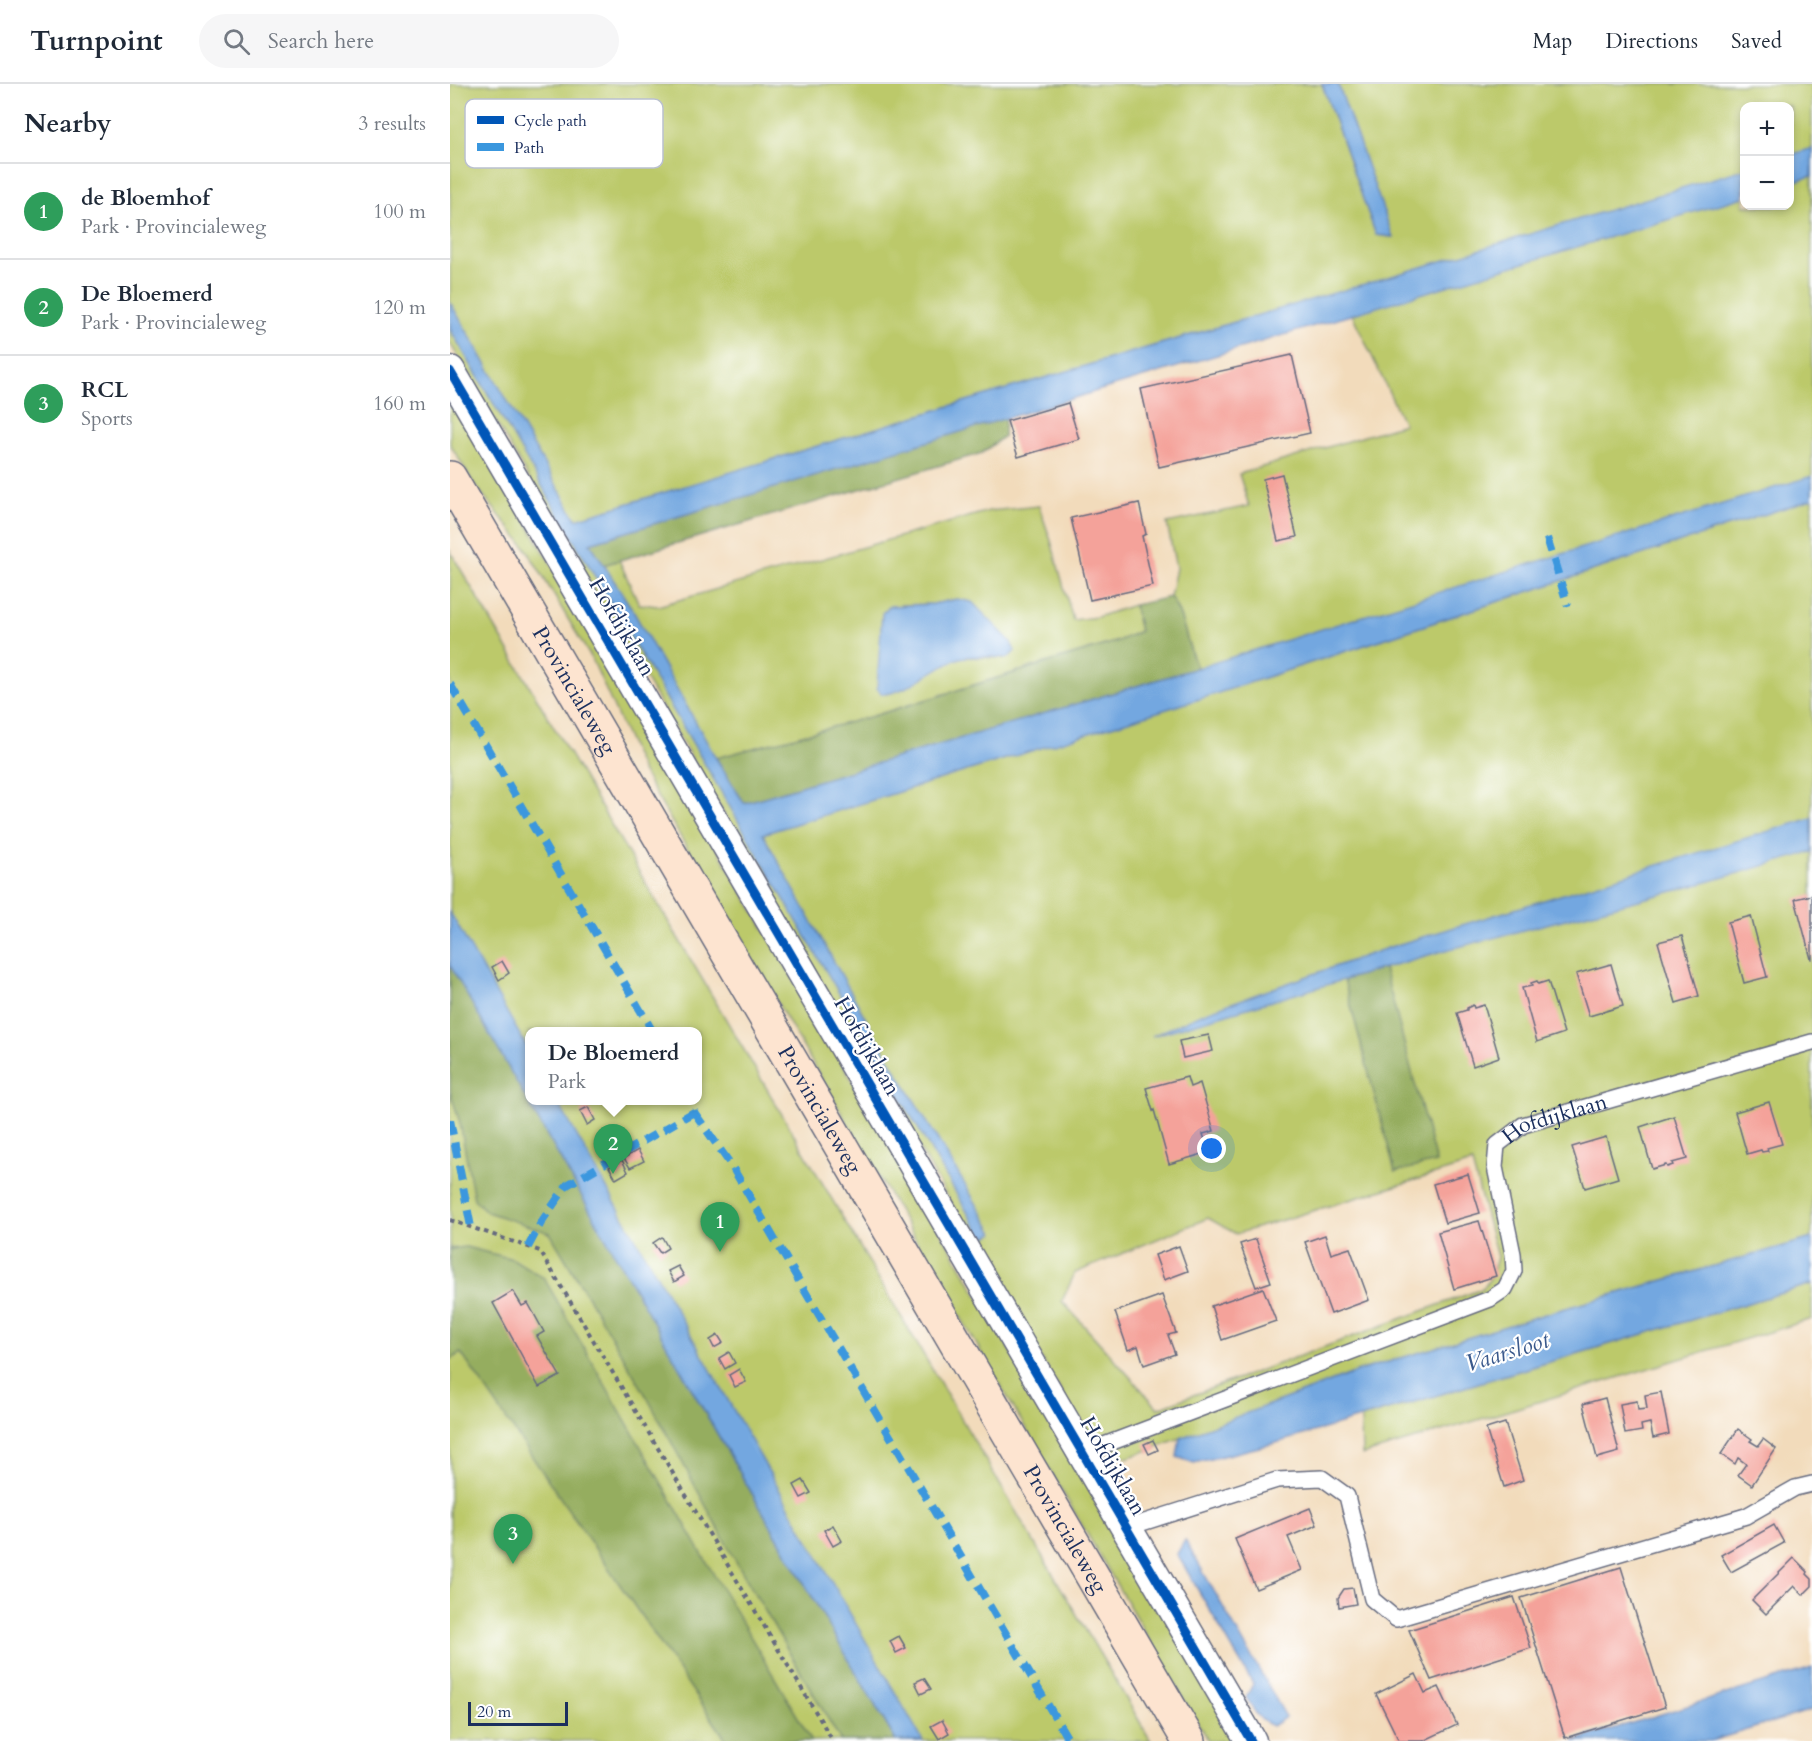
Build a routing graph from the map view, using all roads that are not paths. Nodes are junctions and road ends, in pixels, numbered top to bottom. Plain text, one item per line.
1 (450, 371) edge
2 (450, 478) edge
3 (1812, 1042) edge
4 (1083, 1453) junction
5 (1812, 1484) edge
6 (1126, 1528) junction
7 (1189, 1741) edge
8 (1251, 1741) edge

1 - 4 street, Hofdijklaan
2 - 7 main road, Provincialeweg
3 - 4 lane, Hofdijklaan
4 - 6 street, Hofdijklaan
5 - 6 lane, Hofdijklaan
6 - 8 street, Hofdijklaan

